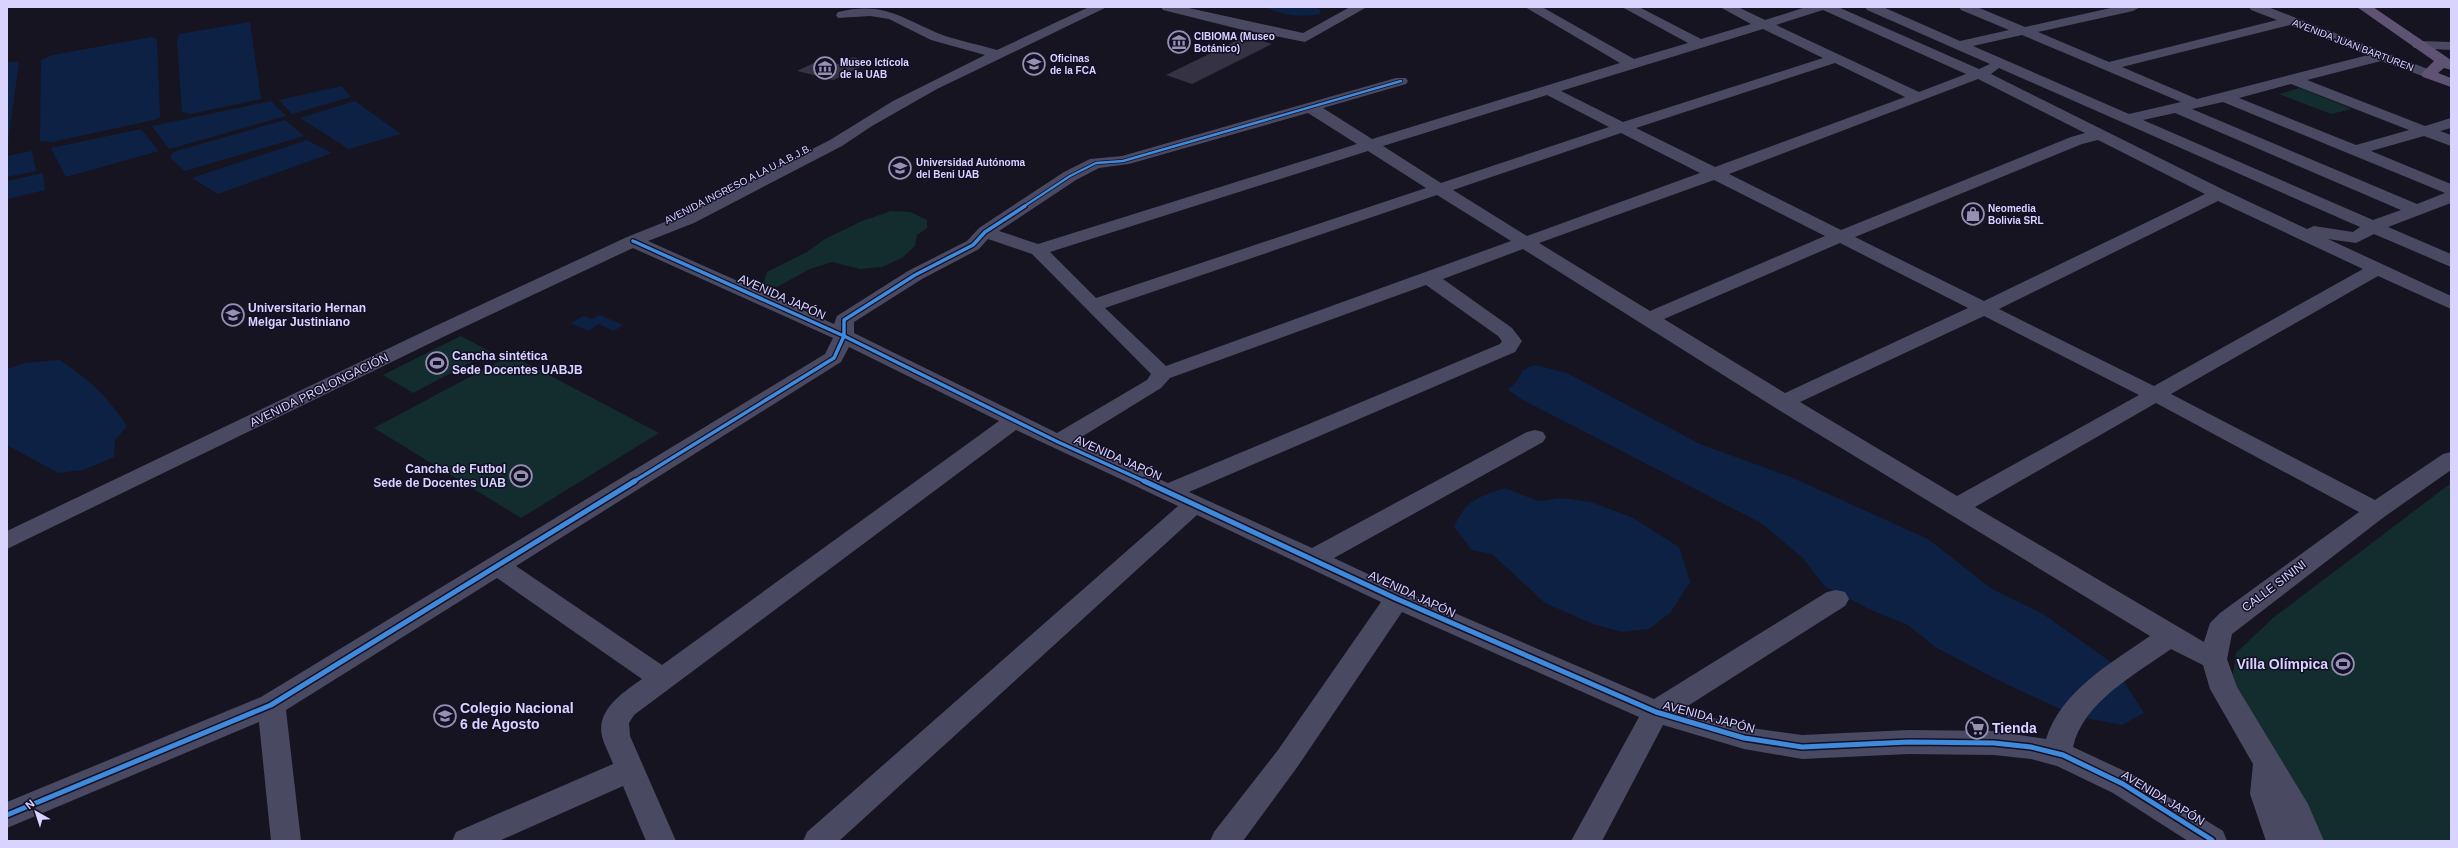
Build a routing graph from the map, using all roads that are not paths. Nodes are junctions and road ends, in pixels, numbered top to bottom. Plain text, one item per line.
1 (1100, 7) edge
2 (1168, 7) edge
3 (1360, 7) edge
4 (1532, 7) edge
5 (1629, 7) edge
6 (1727, 7) edge
7 (1820, 7) edge
8 (1827, 7) edge
9 (1872, 7) edge
10 (1966, 7) edge
11 (2133, 7) edge
12 (2256, 7) edge
13 (2267, 7) edge
14 (2364, 7) edge
15 (843, 15) dead end
16 (2290, 21) junction
17 (1764, 25) junction
18 (2024, 31) junction
19 (1701, 44) junction
20 (1960, 45) junction
21 (2419, 45) junction
22 (2451, 46) edge
23 (1000, 55) junction
24 (2382, 56) junction
25 (1837, 58) junction
26 (2002, 64) junction
27 (2447, 64) edge
28 (1634, 65) junction
29 (2108, 66) junction
30 (2429, 73) junction
31 (1979, 74) junction
32 (2451, 79) edge
33 (2293, 80) junction
34 (1401, 81) dead end
35 (2451, 83) edge
36 (1550, 91) junction
37 (1918, 97) junction
38 (2224, 98) junction
39 (2195, 104) junction
40 (1310, 107) junction
41 (2177, 108) junction
42 (2129, 119) junction
43 (2451, 123) edge
44 (1623, 127) junction
45 (2424, 130) junction
46 (2099, 135) junction
47 (2451, 141) edge
48 (1369, 145) junction
49 (2355, 151) junction
50 (1716, 173) junction
51 (1438, 190) junction
52 (2451, 190) edge
53 (2218, 194) junction
54 (2451, 197) edge
55 (2414, 210) junction
56 (2286, 226) junction
57 (2372, 227) junction
58 (985, 232) junction
59 (1838, 237) junction
60 (2356, 238) junction
61 (633, 241) junction
62 (1524, 244) junction
63 (1038, 250) junction
64 (2451, 261) edge
65 (2376, 269) junction
66 (1429, 278) junction
67 (2451, 303) edge
68 (1092, 306) junction
69 (1982, 308) junction
70 (1648, 319) junction
71 (844, 336) junction
72 (1163, 374) junction
73 (2154, 394) junction
74 (1782, 402) junction
75 (1014, 420) junction
76 (1535, 437) dead end
77 (1058, 442) junction
78 (2451, 459) edge
79 (1168, 492) junction
80 (1195, 504) junction
81 (1958, 506) junction
82 (2376, 511) junction
83 (7, 541) edge
84 (1313, 558) junction
85 (498, 566) junction
86 (1397, 599) junction
87 (1836, 599) dead end
88 (2169, 636) junction
89 (2214, 659) junction
90 (662, 679) junction
91 (271, 705) junction
92 (1656, 712) junction
93 (2057, 754) junction
94 (2267, 764) junction
95 (630, 770) junction
96 (7, 815) edge
97 (286, 841) edge
98 (467, 841) edge
99 (661, 841) edge
100 (818, 841) edge
101 (1225, 841) edge
102 (1586, 841) edge
103 (2214, 841) edge
104 (2281, 841) edge
105 (2309, 841) edge

1 - 23 street, AVENIDA INGRESO A LA U.A.B.J.B.
2 - 3 street
4 - 28 street
5 - 19 street
6 - 17 street
7 - 17 street
8 - 31 street
9 - 20 street
10 - 18 street
11 - 18 street
12 - 16 street, AVENIDA JUAN BARTUREN
13 - 30 street, AVENIDA JUAN BARTUREN
14 - 21 main road
15 - 23 street
16 - 24 street, AVENIDA JUAN BARTUREN
16 - 29 street
17 - 19 street
17 - 25 street
18 - 20 street
18 - 29 street
19 - 28 street
20 - 26 street
21 - 22 street
21 - 27 main road
23 - 61 street, AVENIDA INGRESO A LA U.A.B.J.B.
24 - 30 street, AVENIDA JUAN BARTUREN
24 - 33 street
25 - 37 street
25 - 44 street
26 - 31 street
26 - 42 street
27 - 30 main road
28 - 36 street
29 - 39 street
30 - 32 main road, AVENIDA JUAN BARTUREN
30 - 35 main road, AVENIDA JUAN BARTUREN
31 - 37 street
31 - 46 street
33 - 38 street
33 - 45 street
34 - 40 street
36 - 44 street
36 - 48 street
37 - 50 street
38 - 39 street
38 - 49 street
39 - 41 street
40 - 48 street
40 - 58 street
41 - 42 street
41 - 55 street
42 - 57 street
43 - 45 street
44 - 50 street
44 - 51 street
45 - 47 street
45 - 49 street
46 - 53 street
46 - 59 street
48 - 51 street
48 - 63 street
49 - 52 street
50 - 59 street
50 - 62 street
51 - 62 street
51 - 68 street
53 - 56 street
53 - 69 street
54 - 55 street
55 - 57 street
56 - 60 street
56 - 65 street
57 - 60 street
57 - 64 street
58 - 63 street
58 - 71 street
59 - 69 street
59 - 70 street
60 - 65 street
61 - 71 street, AVENIDA JAPÓN
61 - 83 street, AVENIDA PROLONGACIÓN
62 - 66 street
62 - 70 street
63 - 68 street
65 - 67 street
65 - 73 street
66 - 72 street
66 - 79 street
68 - 72 street
69 - 73 street
69 - 74 street
70 - 74 street
71 - 75 street, AVENIDA JAPÓN
71 - 85 street
72 - 77 street
73 - 81 street
73 - 82 street
74 - 81 street
75 - 77 street, AVENIDA JAPÓN
75 - 90 street
76 - 84 street
77 - 79 street, AVENIDA JAPÓN
78 - 82 street, CALLE SININI
79 - 80 street, AVENIDA JAPÓN
80 - 84 street, AVENIDA JAPÓN
80 - 100 street
81 - 88 street
82 - 89 street, CALLE SININI
84 - 86 street, AVENIDA JAPÓN
85 - 90 street
85 - 91 street
86 - 92 street, AVENIDA JAPÓN
86 - 101 street
87 - 92 street
88 - 89 street
88 - 93 street
89 - 94 street, CALLE SININI
90 - 95 street
91 - 96 street
91 - 97 street
92 - 93 street, AVENIDA JAPÓN
92 - 102 street
93 - 103 street, AVENIDA JAPÓN
94 - 104 street
94 - 105 street, CALLE SININI
95 - 98 street
95 - 99 street

